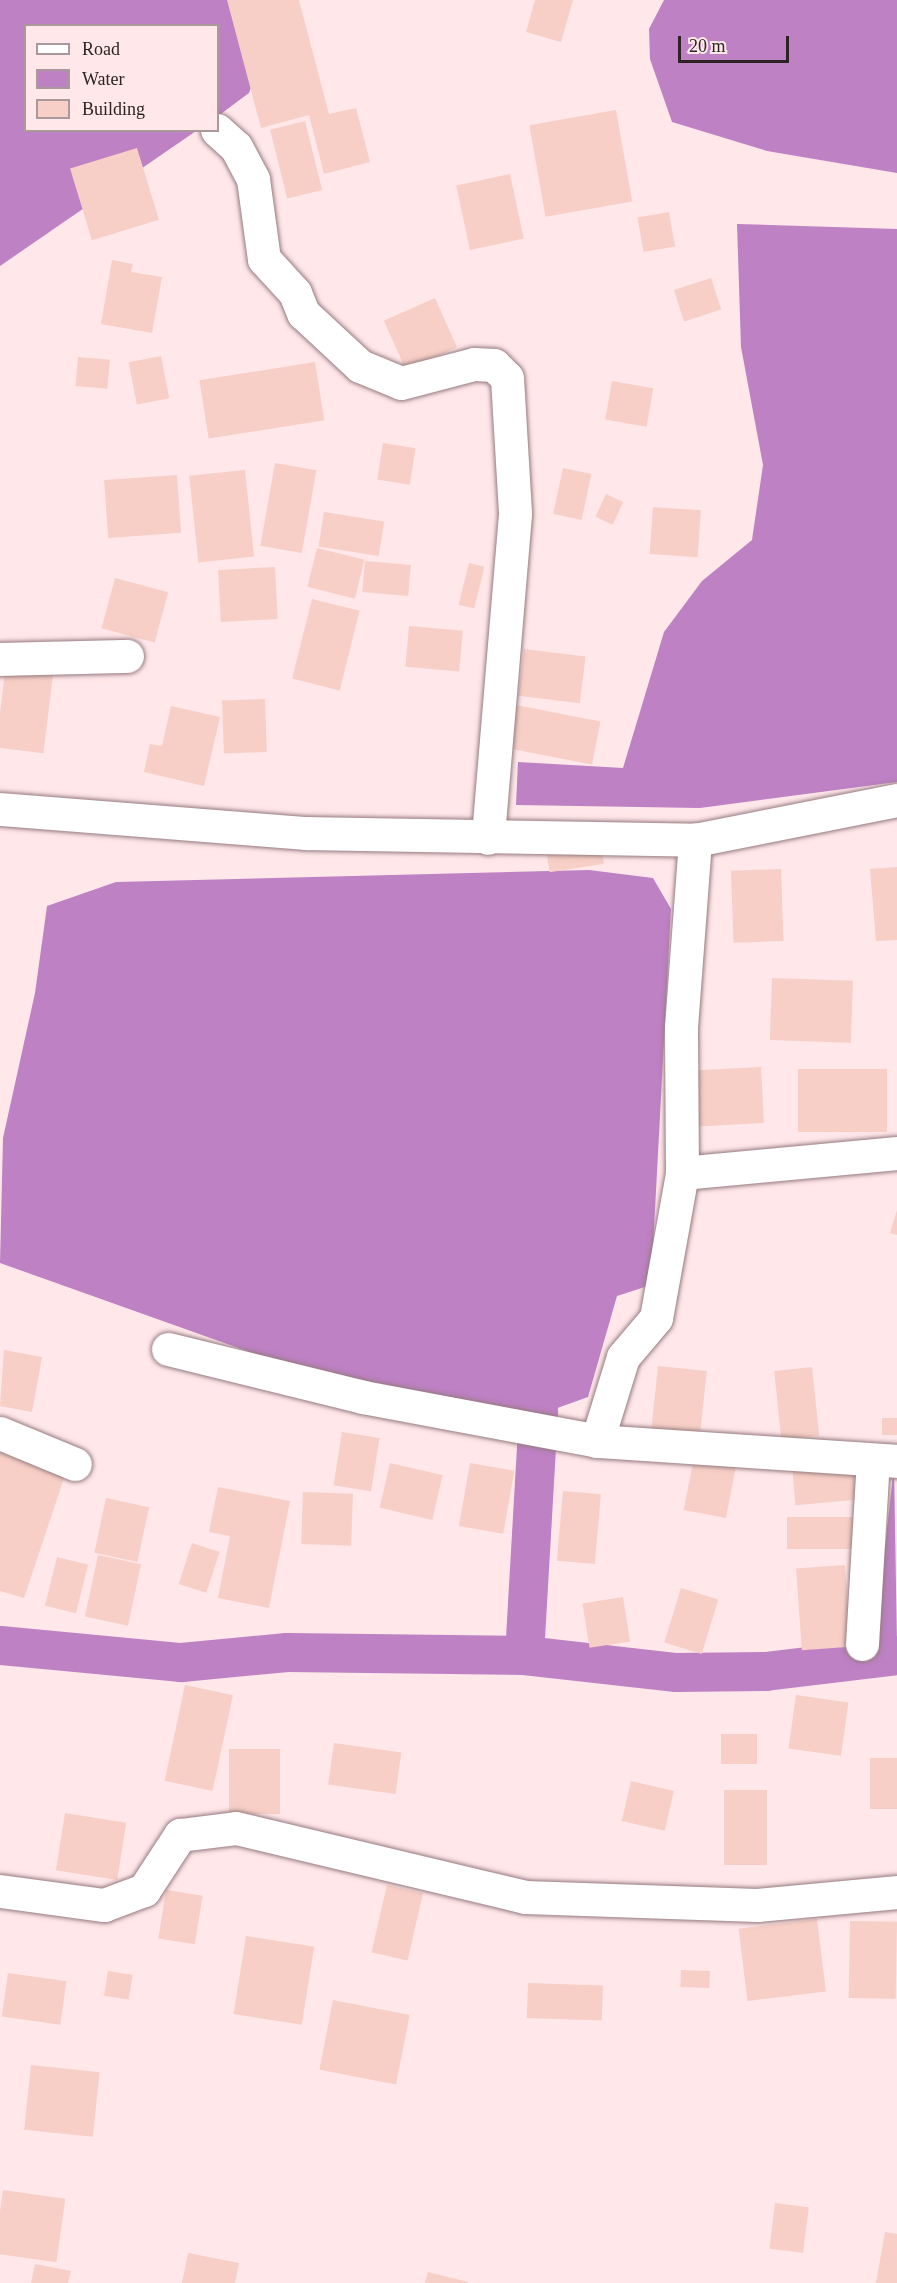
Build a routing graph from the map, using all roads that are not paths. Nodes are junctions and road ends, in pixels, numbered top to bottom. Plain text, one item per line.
1 (219, 132) edge
2 (127, 656) dead end
3 (0, 659) edge
4 (897, 800) edge
5 (0, 809) edge
6 (488, 838) junction
7 (695, 840) junction
8 (897, 1153) edge
9 (682, 1173) junction
10 (168, 1349) dead end
11 (0, 1433) edge
12 (572, 1435) junction
13 (885, 1461) edge
14 (75, 1464) dead end
15 (862, 1644) dead end
16 (0, 1891) edge
17 (897, 1892) edge

1 - 6 street
2 - 3 street
4 - 7 street
5 - 6 street
6 - 7 street
7 - 9 street
8 - 9 street
9 - 12 street
10 - 12 street
11 - 14 street
12 - 13 street
13 - 15 street
16 - 17 street

